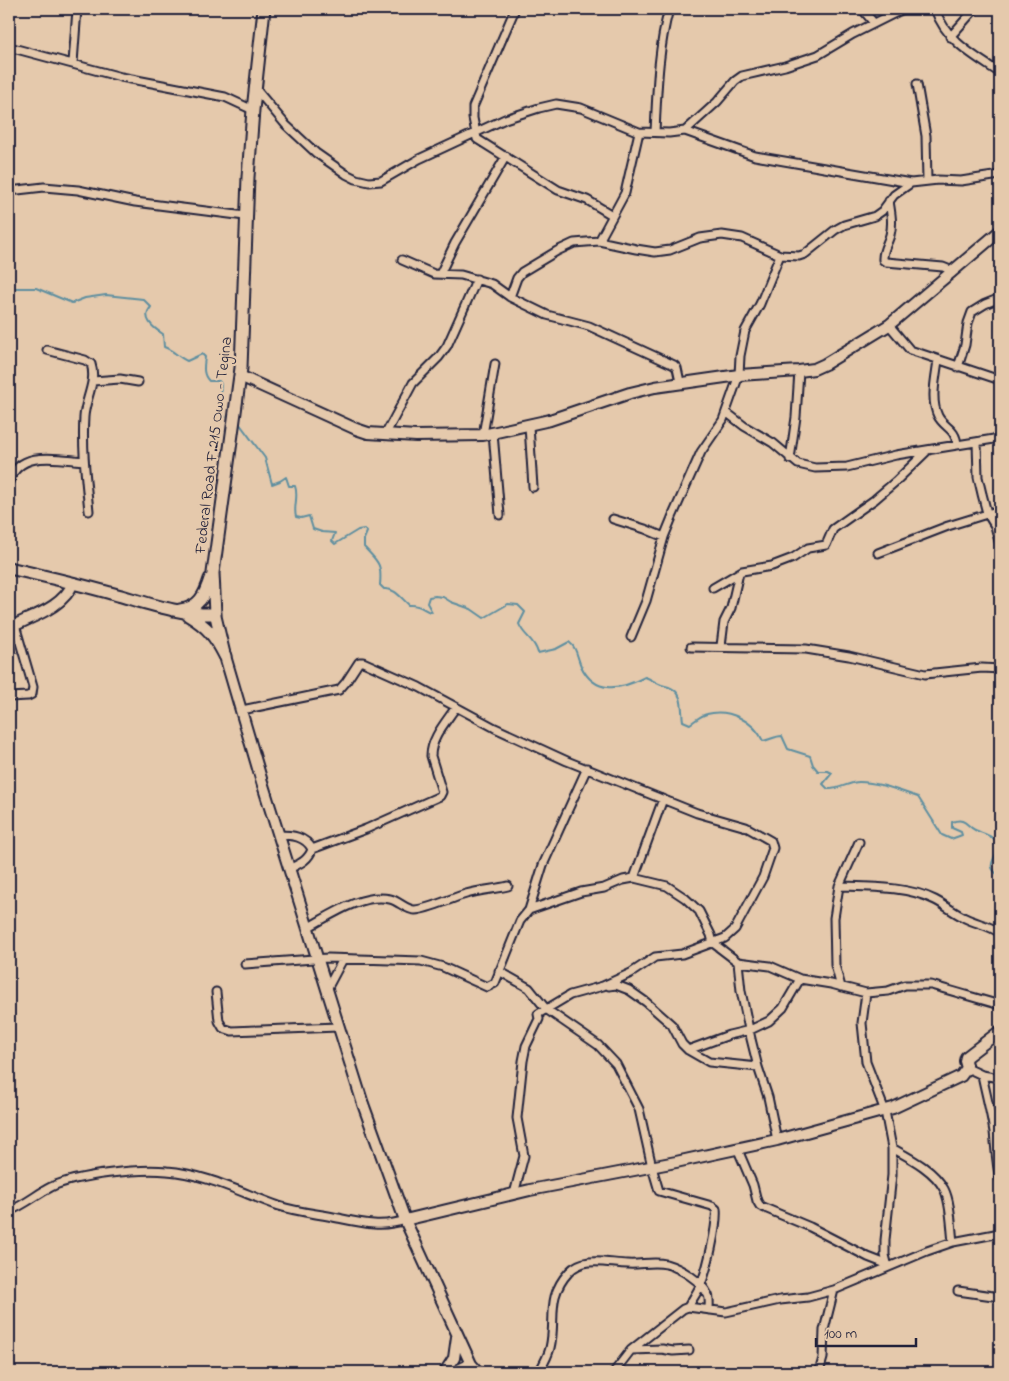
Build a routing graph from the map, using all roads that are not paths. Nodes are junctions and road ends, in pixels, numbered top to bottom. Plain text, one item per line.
1 (77, 9) edge
2 (264, 9) edge
3 (515, 9) edge
4 (669, 9) edge
5 (862, 9) edge
6 (903, 9) edge
7 (935, 9) edge
8 (975, 9) edge
9 (874, 23) junction
10 (950, 37) junction
11 (9, 46) edge
12 (73, 63) junction
13 (1000, 73) edge
14 (917, 84) dead end
15 (255, 88) junction
16 (253, 110) junction
17 (685, 131) junction
18 (476, 132) junction
19 (639, 132) junction
20 (655, 132) junction
21 (506, 156) junction
22 (1000, 175) edge
23 (927, 181) junction
24 (910, 183) junction
25 (9, 191) edge
26 (889, 201) junction
27 (612, 215) junction
28 (245, 216) junction
29 (1000, 231) edge
30 (599, 241) junction
31 (780, 254) junction
32 (402, 260) dead end
33 (952, 273) junction
34 (440, 274) junction
35 (477, 279) junction
36 (510, 297) junction
37 (1000, 298) edge
38 (889, 325) junction
39 (47, 350) dead end
40 (938, 360) junction
41 (495, 364) dead end
42 (958, 367) junction
43 (799, 371) junction
44 (739, 375) junction
45 (240, 376) junction
46 (1000, 380) edge
47 (93, 381) junction
48 (138, 382) dead end
49 (680, 382) junction
50 (726, 412) junction
51 (529, 426) junction
52 (488, 434) junction
53 (385, 435) junction
54 (1000, 438) edge
55 (977, 442) junction
56 (957, 445) junction
57 (927, 450) junction
58 (790, 459) junction
59 (84, 461) junction
60 (9, 482) edge
61 (533, 487) dead end
62 (1000, 510) edge
63 (89, 511) dead end
64 (987, 513) junction
65 (500, 515) dead end
66 (613, 520) dead end
67 (664, 538) junction
68 (1000, 545) edge
69 (878, 554) dead end
70 (9, 568) edge
71 (213, 573) junction
72 (739, 573) junction
73 (73, 583) junction
74 (713, 588) dead end
75 (178, 611) junction
76 (215, 614) junction
77 (12, 625) edge
78 (631, 638) dead end
79 (721, 646) junction
80 (691, 647) dead end
81 (226, 656) junction
82 (1000, 669) edge
83 (9, 697) edge
84 (456, 708) junction
85 (242, 710) junction
86 (587, 768) junction
87 (663, 799) junction
88 (278, 835) junction
89 (859, 842) dead end
90 (312, 849) junction
91 (289, 868) junction
92 (634, 878) junction
93 (508, 886) dead end
94 (838, 886) junction
95 (528, 910) junction
96 (307, 928) junction
97 (1000, 933) edge
98 (713, 943) junction
99 (343, 958) junction
100 (318, 959) junction
101 (738, 962) junction
102 (245, 964) dead end
103 (499, 971) junction
104 (800, 979) junction
105 (603, 986) junction
106 (842, 987) junction
107 (328, 989) junction
108 (216, 992) dead end
109 (866, 993) junction
110 (1000, 1005) edge
111 (546, 1010) junction
112 (338, 1027) junction
113 (750, 1030) junction
114 (1000, 1031) edge
115 (688, 1050) junction
116 (758, 1068) junction
117 (967, 1068) junction
118 (982, 1075) junction
119 (1000, 1078) edge
120 (885, 1111) junction
121 (777, 1140) junction
122 (892, 1148) junction
123 (738, 1150) junction
124 (652, 1168) junction
125 (1000, 1178) edge
126 (514, 1194) junction
127 (9, 1211) edge
128 (405, 1220) junction
129 (1000, 1233) edge
130 (953, 1242) junction
131 (887, 1265) junction
132 (701, 1286) junction
133 (834, 1290) junction
134 (958, 1291) dead end
135 (1000, 1297) edge
136 (688, 1307) junction
137 (709, 1310) junction
138 (457, 1334) junction
139 (631, 1350) junction
140 (689, 1350) dead end
141 (474, 1368) edge
142 (445, 1372) edge
143 (454, 1372) edge
144 (539, 1372) edge
145 (614, 1372) edge
146 (819, 1372) edge

1 - 12 street
2 - 15 main road, Federal Road F.215 Owo - Tegina
3 - 18 street
4 - 20 street
5 - 9 street
6 - 9 street
7 - 10 street
8 - 10 street
9 - 17 street
10 - 13 street
11 - 12 street
12 - 16 street
14 - 23 street
15 - 16 main road, Federal Road F.215 Owo - Tegina
15 - 18 street
16 - 28 main road, Federal Road F.215 Owo - Tegina
17 - 20 street
17 - 24 street
18 - 19 street
18 - 21 street
19 - 20 street
19 - 27 street
21 - 27 street
21 - 34 street
22 - 23 street
23 - 24 street
24 - 26 street
25 - 28 street
26 - 31 street
26 - 33 street
27 - 30 street
28 - 45 main road, Federal Road F.215 Owo - Tegina
29 - 33 street
30 - 31 street
30 - 36 street
31 - 44 street
32 - 34 street
33 - 38 street
34 - 35 street
35 - 36 street
35 - 53 street
36 - 49 street
37 - 42 street
38 - 40 street
38 - 43 street
39 - 47 street
40 - 42 street
40 - 56 street
41 - 52 street
42 - 46 street
43 - 44 street
43 - 58 street
44 - 49 street
44 - 50 street
45 - 53 street
45 - 71 main road, Federal Road F.215 Owo - Tegina
47 - 48 street
47 - 59 street
49 - 51 street
50 - 58 street
50 - 67 street
51 - 52 street
51 - 61 street
52 - 53 street
52 - 65 street
54 - 55 street
55 - 56 street
55 - 64 street
56 - 57 street
57 - 58 street
57 - 72 street
59 - 60 street
59 - 63 street
62 - 64 street
64 - 68 street
64 - 69 street
66 - 67 street
67 - 78 street
70 - 73 main road
71 - 75 main road
71 - 76 main road, Federal Road F.215 Owo - Tegina
72 - 74 street
72 - 79 street
73 - 75 main road
73 - 77 street
75 - 76 main road
75 - 81 main road
76 - 81 street
77 - 83 street
79 - 80 street
79 - 82 street
81 - 85 street
84 - 85 street
84 - 86 street
84 - 90 street
85 - 88 street
86 - 87 street
86 - 95 street
87 - 92 street
87 - 98 street
88 - 90 street
88 - 91 street
89 - 94 street
90 - 91 street
91 - 96 street
92 - 95 street
92 - 98 street
93 - 96 street
94 - 97 street
94 - 106 street
95 - 103 street
96 - 100 street
98 - 101 street
98 - 105 street
99 - 100 street
99 - 103 street
99 - 107 street
100 - 102 street
100 - 107 street
101 - 104 street
101 - 113 street
103 - 111 street
104 - 106 street
104 - 113 street
105 - 111 street
105 - 115 street
106 - 109 street
107 - 112 street
108 - 112 street
109 - 110 street
109 - 120 street
111 - 124 street
111 - 126 street
112 - 128 street
113 - 115 street
113 - 116 street
114 - 117 street
115 - 116 street
116 - 121 street
117 - 118 street
117 - 120 street
118 - 119 street
118 - 125 street
120 - 121 street
120 - 122 street
121 - 123 street
122 - 130 street
122 - 131 street
123 - 124 street
123 - 131 street
124 - 126 street
124 - 132 street
126 - 128 street
127 - 128 street
128 - 138 street
129 - 130 street
130 - 131 street
131 - 133 street
132 - 136 street
132 - 137 street
132 - 144 street
133 - 137 street
133 - 146 street
134 - 135 street
136 - 137 street
136 - 139 street
138 - 141 street
138 - 142 street
139 - 140 street
139 - 145 street
141 - 143 street

